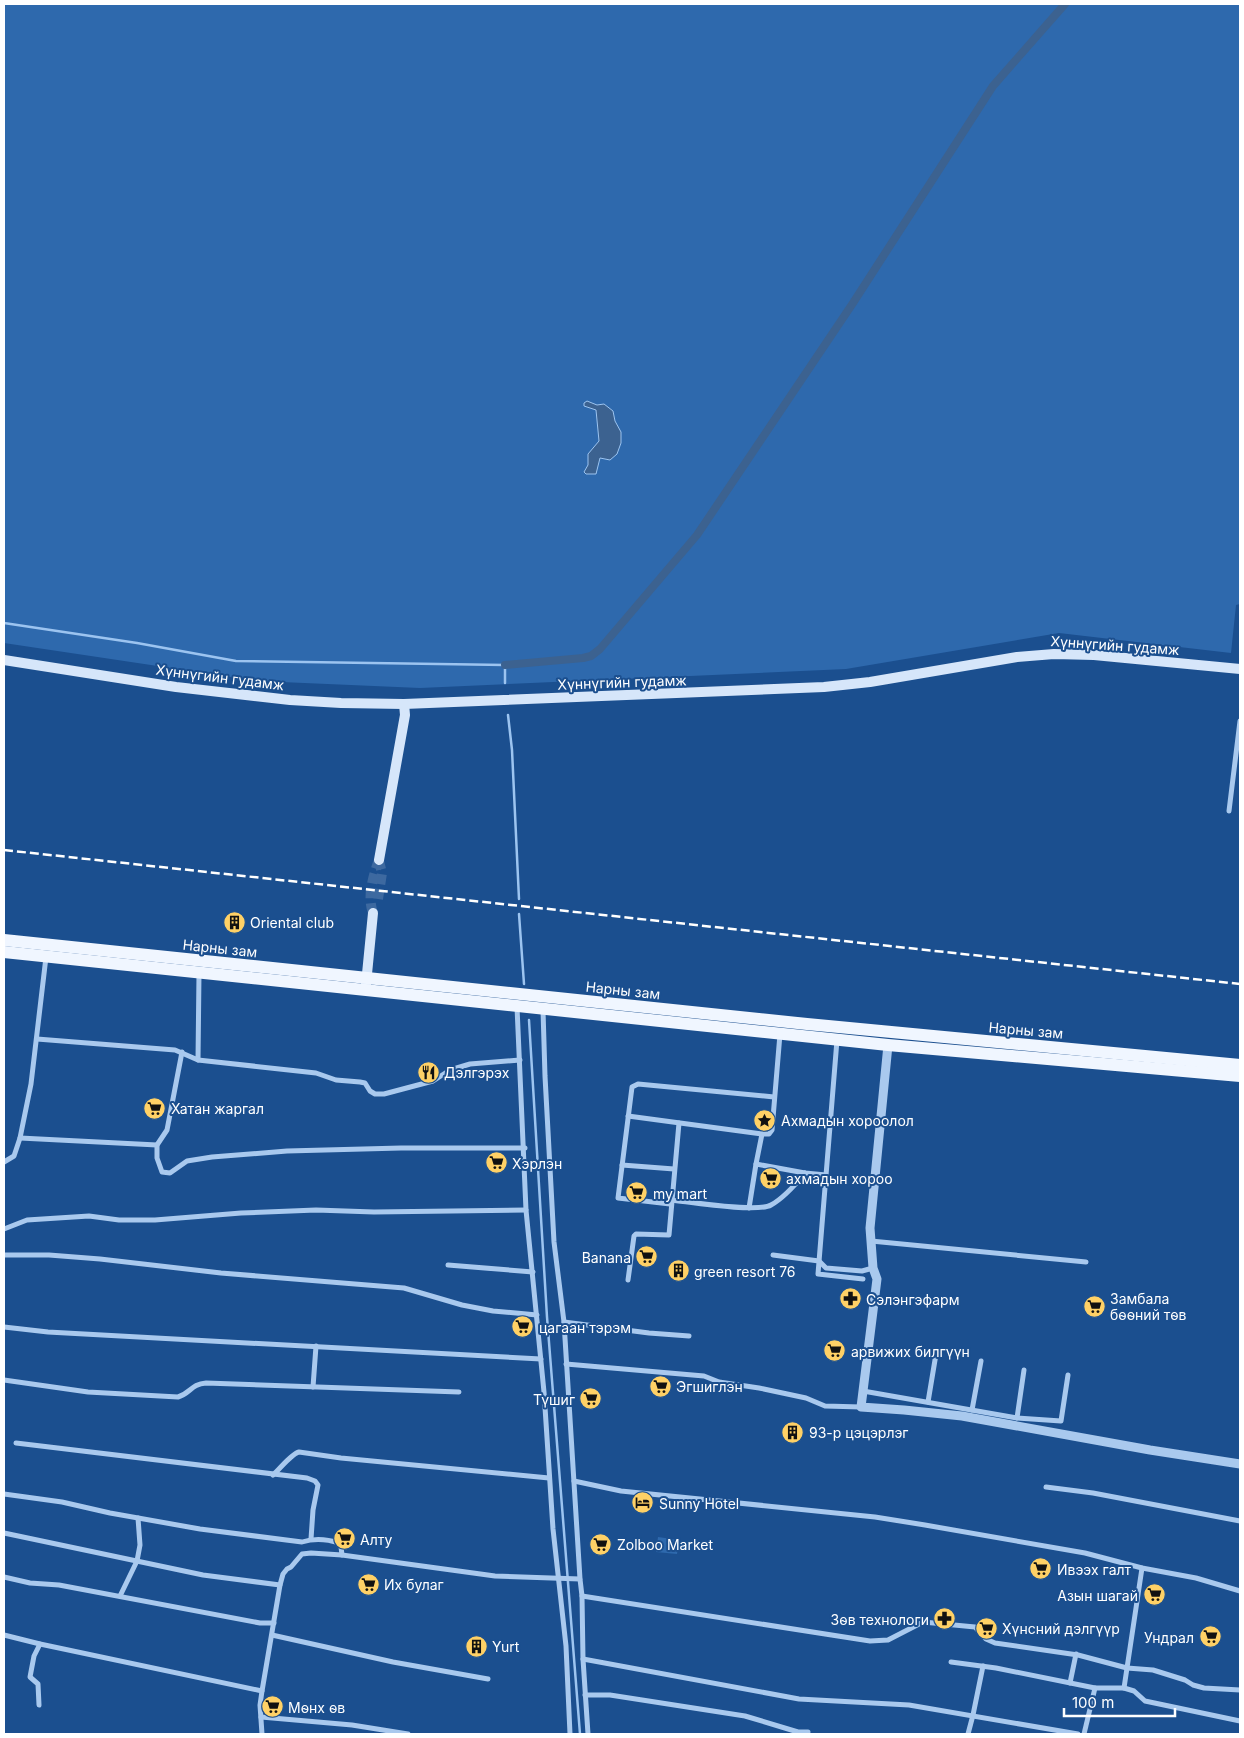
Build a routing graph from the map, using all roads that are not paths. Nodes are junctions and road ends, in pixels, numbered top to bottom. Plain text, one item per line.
1 (4, 660) edge
2 (1240, 669) edge
3 (404, 704) junction
4 (1240, 720) edge
5 (1229, 811) dead end
6 (379, 860) tunnel mouth
7 (373, 913) tunnel mouth
8 (4, 940) edge
9 (4, 952) edge
10 (46, 956) junction
11 (200, 967) junction
12 (366, 984) junction
13 (518, 1001) junction
14 (543, 1009) junction
15 (780, 1034) junction
16 (36, 1039) junction
17 (837, 1040) junction
18 (888, 1045) junction
19 (182, 1052) junction
20 (198, 1060) junction
21 (520, 1060) junction
22 (1240, 1065) edge
23 (1240, 1076) edge
24 (774, 1097) junction
25 (628, 1116) junction
26 (679, 1123) junction
27 (762, 1134) junction
28 (20, 1138) junction
29 (158, 1145) junction
30 (525, 1148) junction
31 (4, 1162) edge
32 (622, 1164) junction
33 (756, 1164) junction
34 (674, 1169) junction
35 (805, 1173) junction
36 (826, 1175) junction
37 (671, 1202) junction
38 (749, 1208) junction
39 (526, 1210) junction
40 (4, 1229) edge
41 (871, 1241) junction
42 (4, 1255) edge
43 (772, 1255) dead end
44 (819, 1261) junction
45 (1086, 1262) dead end
46 (448, 1265) dead end
47 (873, 1268) junction
48 (532, 1272) junction
49 (863, 1279) dead end
50 (628, 1280) dead end
51 (537, 1315) junction
52 (564, 1322) junction
53 (4, 1327) edge
54 (690, 1336) dead end
55 (316, 1346) junction
56 (936, 1354) dead end
57 (541, 1359) junction
58 (981, 1361) dead end
59 (566, 1364) junction
60 (1024, 1370) dead end
61 (1068, 1375) dead end
62 (4, 1380) edge
63 (313, 1387) junction
64 (863, 1391) junction
65 (459, 1392) dead end
66 (928, 1402) junction
67 (861, 1407) junction
68 (972, 1410) junction
69 (1016, 1418) junction
70 (16, 1443) dead end
71 (1240, 1464) edge
72 (273, 1475) junction
73 (549, 1478) junction
74 (574, 1481) junction
75 (1046, 1487) dead end
76 (4, 1494) edge
77 (138, 1518) junction
78 (1240, 1521) edge
79 (4, 1533) edge
80 (312, 1539) junction
81 (302, 1542) junction
82 (302, 1554) junction
83 (342, 1555) junction
84 (137, 1560) junction
85 (1142, 1568) junction
86 (4, 1577) edge
87 (580, 1579) junction
88 (560, 1580) junction
89 (280, 1585) junction
90 (1240, 1591) edge
91 (120, 1596) junction
92 (582, 1596) junction
93 (274, 1623) junction
94 (4, 1635) edge
95 (272, 1635) junction
96 (40, 1644) junction
97 (1076, 1654) junction
98 (583, 1659) junction
99 (951, 1662) dead end
100 (983, 1666) junction
101 (1127, 1668) junction
102 (488, 1679) dead end
103 (1070, 1682) junction
104 (1095, 1688) junction
105 (1124, 1688) junction
106 (1240, 1690) edge
107 (262, 1691) junction
108 (585, 1695) junction
109 (39, 1705) dead end
110 (973, 1715) junction
111 (261, 1717) junction
112 (1240, 1721) edge
113 (808, 1732) dead end
114 (262, 1734) edge
115 (408, 1734) edge
116 (570, 1734) edge
117 (588, 1734) edge
118 (968, 1734) edge
119 (1078, 1734) edge
120 (1084, 1734) edge

1 - 3 main road, Хүннүгийн гудамж
2 - 3 main road, Хүннүгийн гудамж
3 - 6 main road
4 - 5 street
7 - 12 main road
8 - 11 main road, Нарны зам
9 - 10 main road, Нарны зам
10 - 11 main road, Нарны зам
10 - 16 street
11 - 12 main road, Нарны зам
11 - 20 street
12 - 13 main road, Нарны зам
13 - 14 main road, Нарны зам
13 - 21 street
13 - 22 main road, Нарны зам
14 - 15 main road, Нарны зам
14 - 52 street
15 - 17 main road, Нарны зам
15 - 24 street
16 - 19 street
16 - 28 street
17 - 18 main road, Нарны зам
17 - 36 street
18 - 23 main road, Нарны зам
18 - 41 street
19 - 20 street
19 - 29 street
20 - 21 street
21 - 30 street
24 - 25 street
24 - 27 street
25 - 26 street
25 - 32 street
26 - 27 street
26 - 34 street
27 - 33 street
28 - 29 street
28 - 31 street
29 - 30 street
30 - 39 street
32 - 34 street
32 - 37 street
33 - 35 street
33 - 38 street
34 - 37 street
35 - 36 street
35 - 38 street
36 - 44 street
37 - 38 street
37 - 50 street
39 - 40 street
39 - 48 street
41 - 45 street
41 - 47 street
42 - 51 street
43 - 44 street
44 - 47 street
44 - 49 street
46 - 48 street
47 - 64 street
48 - 51 street
51 - 57 street
52 - 54 street
52 - 59 street
53 - 55 street
55 - 57 street
55 - 63 street
56 - 66 street
57 - 73 street
58 - 68 street
59 - 67 street
59 - 74 street
60 - 69 street
61 - 69 street
62 - 63 street
63 - 65 street
64 - 66 street
64 - 67 street
66 - 68 street
67 - 71 street
68 - 69 street
70 - 72 street
72 - 73 street
72 - 80 street
73 - 88 street
74 - 85 street
74 - 87 street
75 - 78 street
76 - 77 street
77 - 81 street
77 - 84 street
79 - 84 street
80 - 81 street
80 - 83 street
81 - 82 street
82 - 83 street
82 - 89 street
83 - 88 street
84 - 89 street
84 - 91 street
85 - 90 street
85 - 101 street
86 - 91 street
87 - 88 street
87 - 92 street
88 - 116 street
89 - 93 street
91 - 93 street
92 - 97 street
92 - 98 street
93 - 95 street
94 - 96 street
95 - 102 street
95 - 107 street
96 - 107 street
96 - 109 street
97 - 101 street
97 - 103 street
98 - 108 street
98 - 110 street
99 - 100 street
100 - 103 street
100 - 110 street
101 - 105 street
101 - 106 street
103 - 104 street
104 - 105 street
104 - 120 street
105 - 112 street
107 - 111 street
108 - 113 street
108 - 117 street
110 - 118 street
110 - 119 street
111 - 114 street
111 - 115 street

